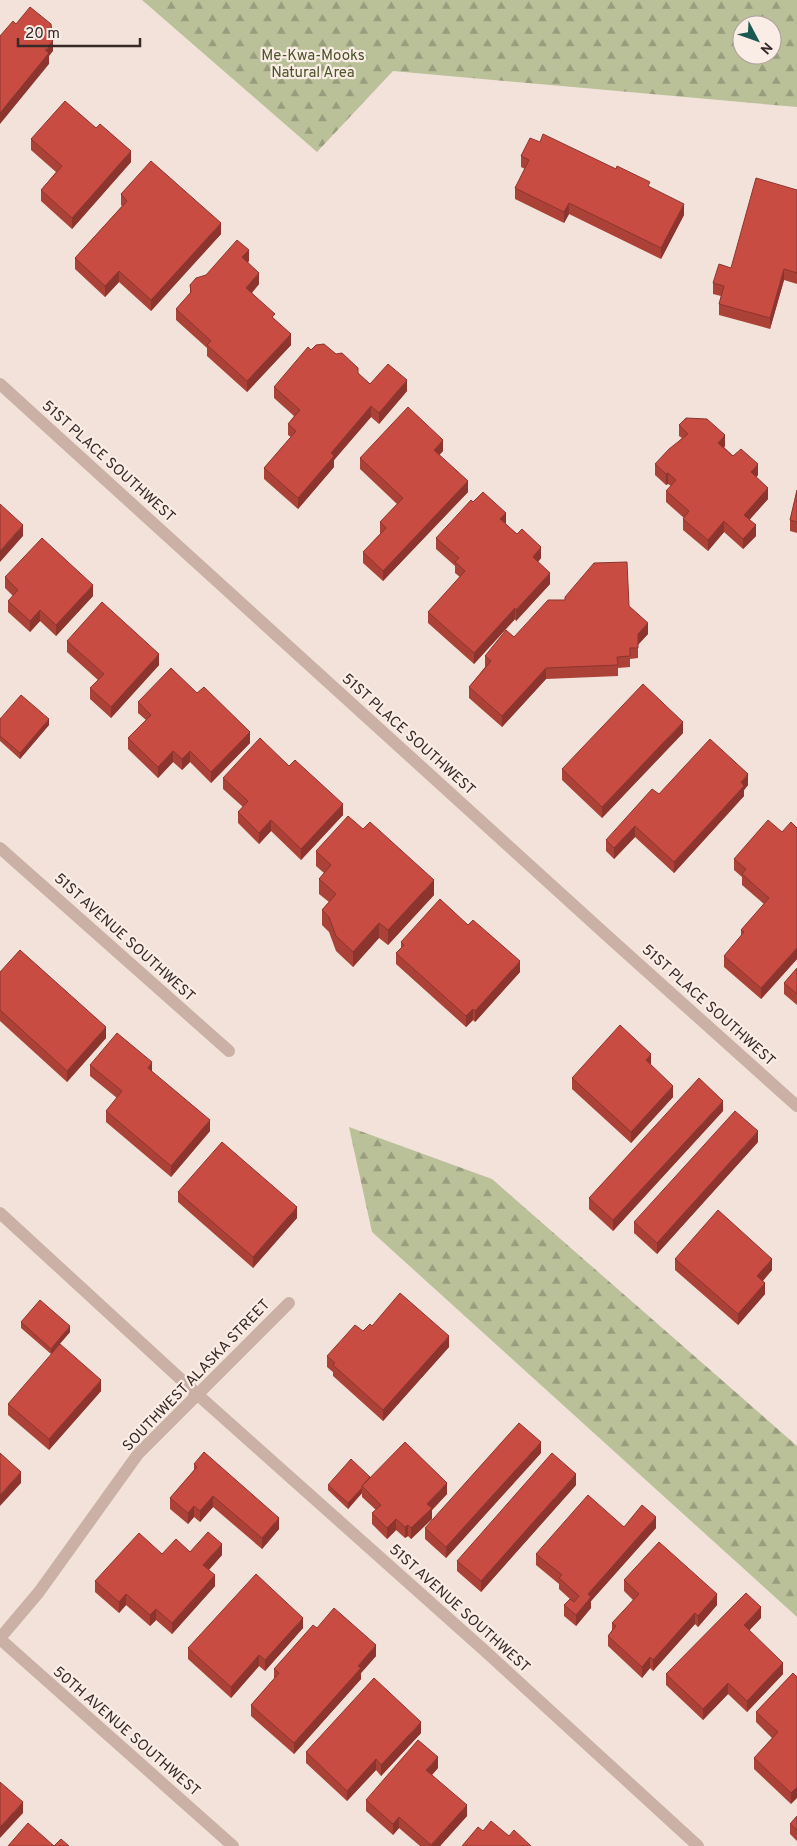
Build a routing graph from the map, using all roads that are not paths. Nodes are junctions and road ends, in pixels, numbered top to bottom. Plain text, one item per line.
1 (0, 384) edge
2 (0, 848) edge
3 (229, 1051) dead end
4 (797, 1106) edge
5 (0, 1213) edge
6 (289, 1303) dead end
7 (198, 1395) junction
8 (0, 1638) edge
9 (233, 1846) edge
10 (698, 1846) edge

1 - 4 street, 51ST PLACE SOUTHWEST
2 - 3 street, 51ST AVENUE SOUTHWEST
5 - 7 street, 51ST AVENUE SOUTHWEST
6 - 7 street, SOUTHWEST ALASKA STREET
7 - 8 street, SOUTHWEST ALASKA STREET
7 - 10 street, 51ST AVENUE SOUTHWEST
8 - 9 street, 50TH AVENUE SOUTHWEST

